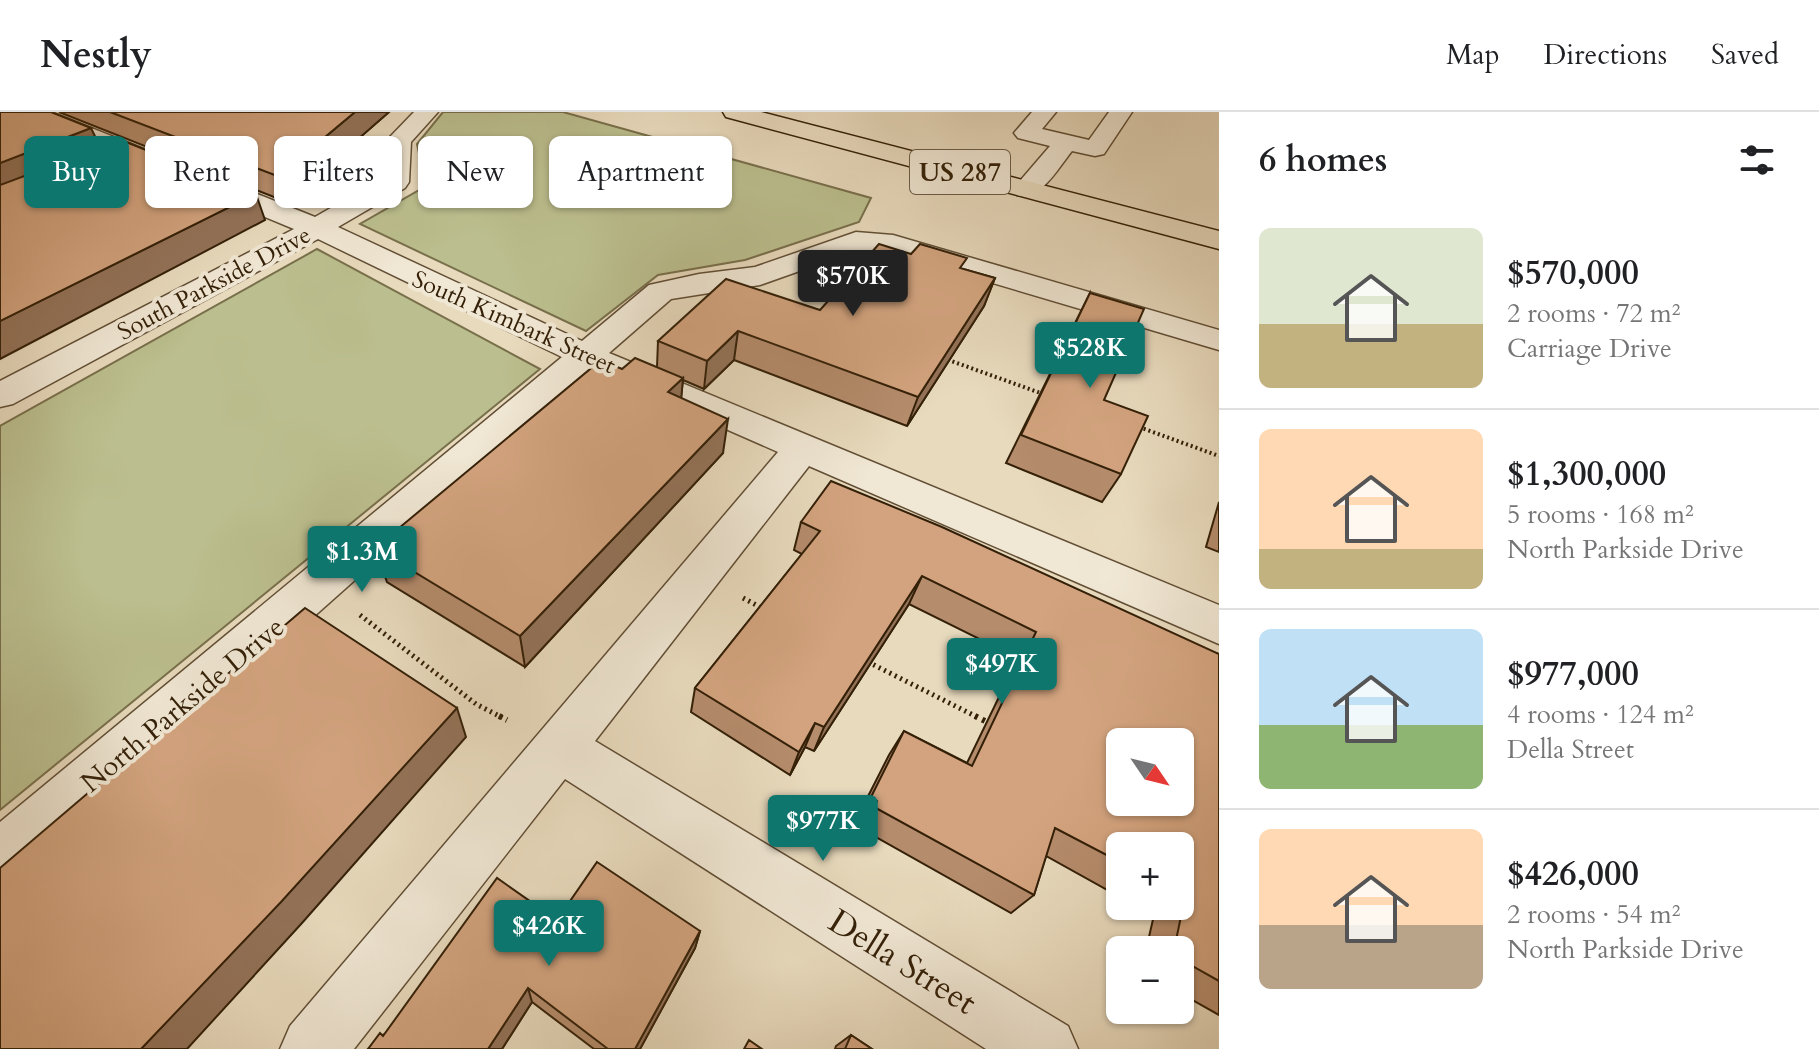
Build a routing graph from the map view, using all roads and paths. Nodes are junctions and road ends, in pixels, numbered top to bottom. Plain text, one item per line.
1 (31, 112) edge
2 (427, 112) edge
3 (734, 112) edge
4 (1045, 112) edge
5 (1125, 129) edge
6 (1066, 143) junction
7 (1026, 189) junction
8 (317, 228) junction
9 (1219, 240) edge
10 (1219, 340) edge
11 (936, 355) edge
12 (589, 357) junction
13 (0, 396) edge
14 (1055, 398) edge
15 (1130, 424) edge
16 (802, 449) junction
17 (1219, 456) edge
18 (698, 576) junction
19 (353, 611) dead end
20 (769, 611) edge
21 (1219, 625) edge
22 (853, 654) edge
23 (994, 726) edge
24 (558, 746) junction
25 (0, 858) edge
26 (313, 1049) edge
27 (1045, 1049) edge

1 - 8 street, South Kimbark Street
2 - 8 street, South Parkside Drive
3 - 7 main road, US 287
4 - 6 street
5 - 6 street
6 - 7 street
7 - 9 main road, US 287
8 - 12 street, South Kimbark Street
8 - 13 street, South Parkside Drive
10 - 12 street, North Parkside Drive
11 - 14 path
12 - 16 street, South Kimbark Street
12 - 25 street, North Parkside Drive
15 - 17 path
16 - 18 street
16 - 21 street, South Kimbark Street
18 - 20 path
18 - 24 street
19 - 24 path
22 - 23 path
24 - 26 street
24 - 27 street, Della Street

